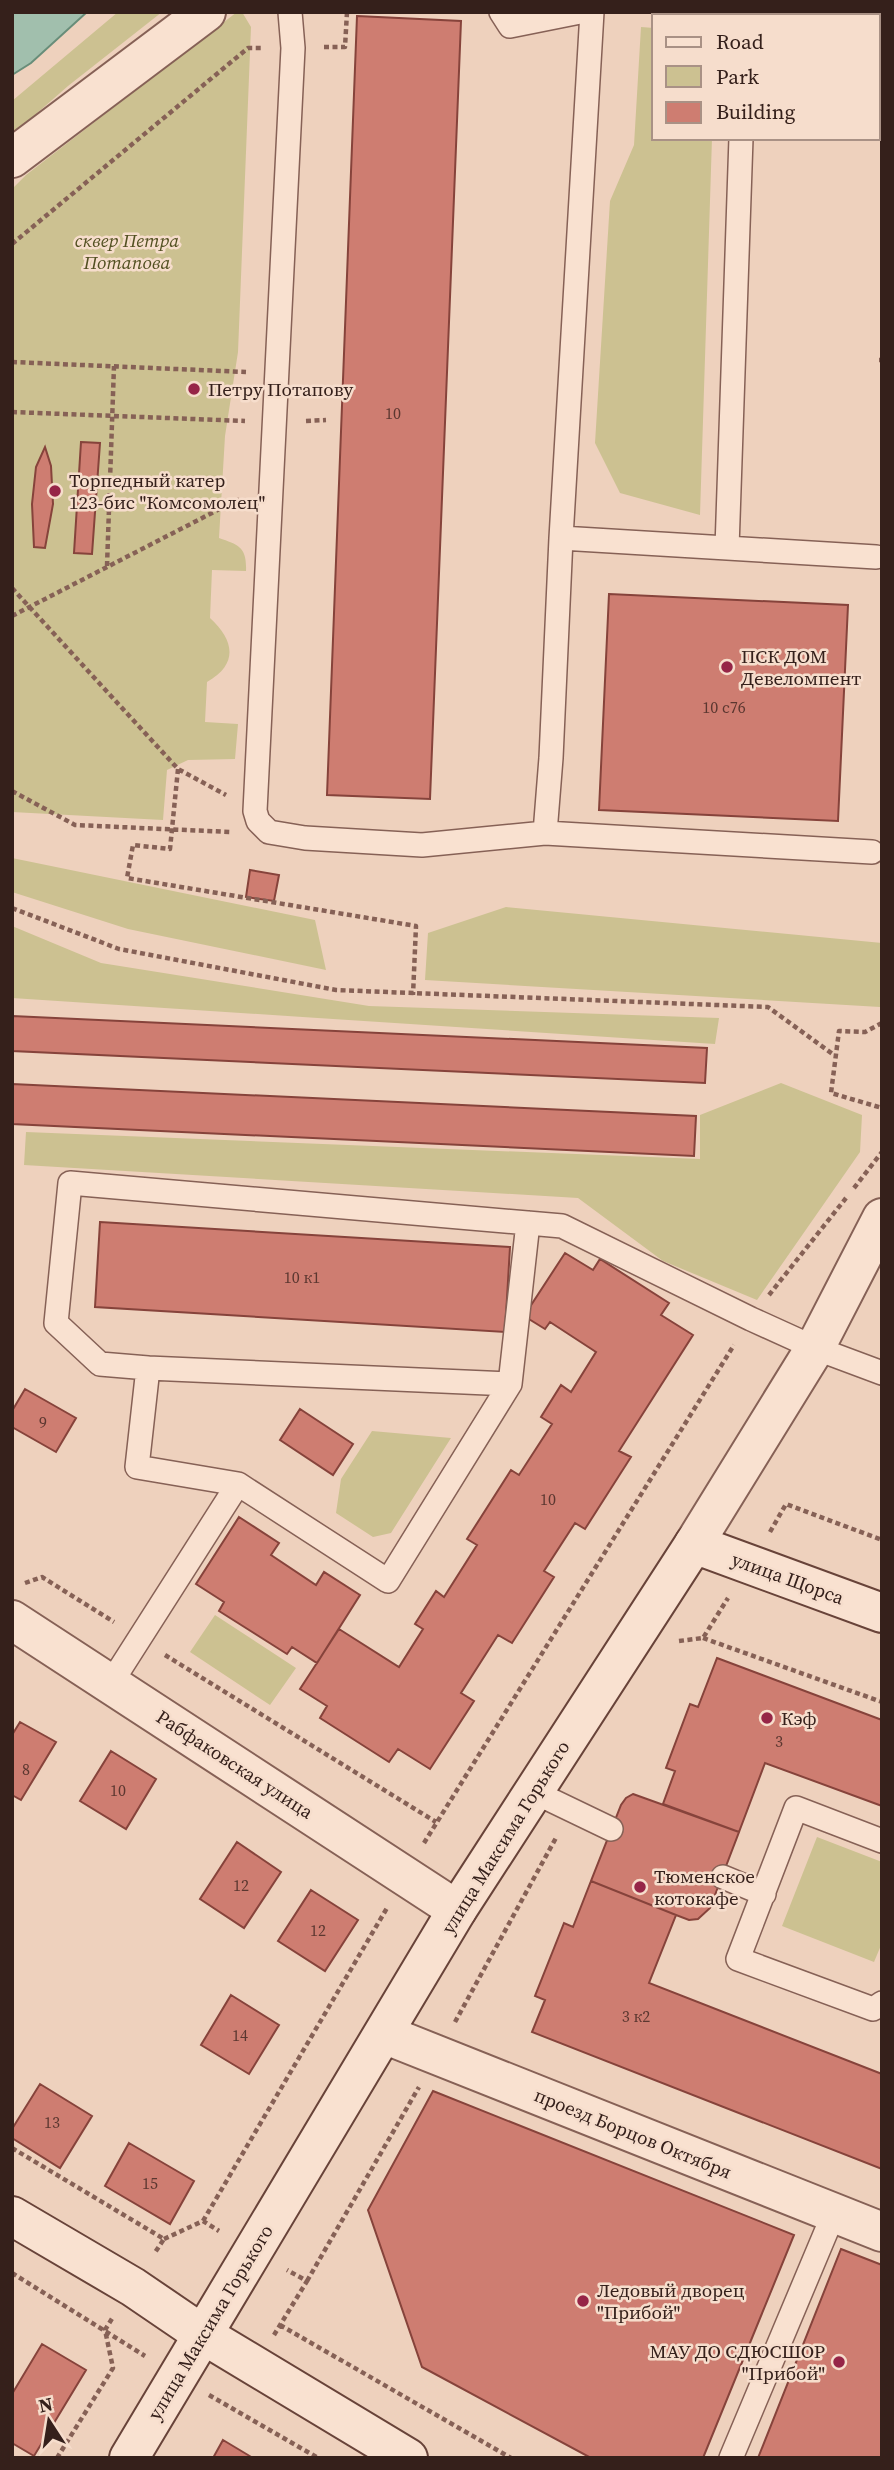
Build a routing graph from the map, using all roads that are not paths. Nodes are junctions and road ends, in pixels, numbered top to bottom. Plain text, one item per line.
1 (206, 12) edge
2 (290, 12) edge
3 (501, 12) edge
4 (580, 12) edge
5 (592, 12) edge
6 (666, 12) edge
7 (705, 14) edge
8 (741, 140) edge
9 (12, 158) edge
10 (561, 538) junction
11 (727, 548) junction
12 (877, 557) dead end
13 (545, 833) junction
14 (872, 852) dead end
15 (882, 1218) edge
16 (528, 1223) junction
17 (815, 1348) junction
18 (148, 1368) junction
19 (882, 1373) edge
20 (510, 1384) junction
21 (237, 1484) junction
22 (694, 1544) junction
23 (17, 1602) edge
24 (882, 1613) edge
25 (111, 1683) junction
26 (532, 1791) junction
27 (611, 1829) dead end
28 (882, 1841) edge
29 (723, 1877) dead end
30 (764, 1894) junction
31 (457, 1910) junction
32 (882, 2003) edge
33 (384, 2034) junction
34 (834, 2213) junction
35 (12, 2216) edge
36 (882, 2232) edge
37 (202, 2334) junction
38 (129, 2458) edge
39 (408, 2458) edge
40 (731, 2458) edge

1 - 9 street
2 - 13 lane
3 - 4 lane
5 - 10 lane
6 - 7 lane
8 - 11 lane
10 - 11 lane
10 - 13 lane
11 - 12 lane
13 - 14 lane
15 - 17 street, улица Максима Горького
16 - 17 lane
16 - 18 lane
16 - 20 lane
17 - 19 lane
17 - 22 street, улица Максима Горького
18 - 20 lane
18 - 21 lane
20 - 21 lane
21 - 25 lane
22 - 24 street, улица Щорса
22 - 26 street, улица Максима Горького
23 - 25 street, Рабфаковская улица
25 - 31 street, Рабфаковская улица
26 - 27 lane
26 - 31 street, улица Максима Горького
28 - 30 lane
29 - 30 lane
30 - 32 lane
31 - 33 street, улица Максима Горького
33 - 34 street, проезд Борцов Октября
33 - 37 street, улица Максима Горького
34 - 36 street, проезд Борцов Октября
34 - 40 lane
35 - 37 street
37 - 38 street, улица Максима Горького
37 - 39 street

